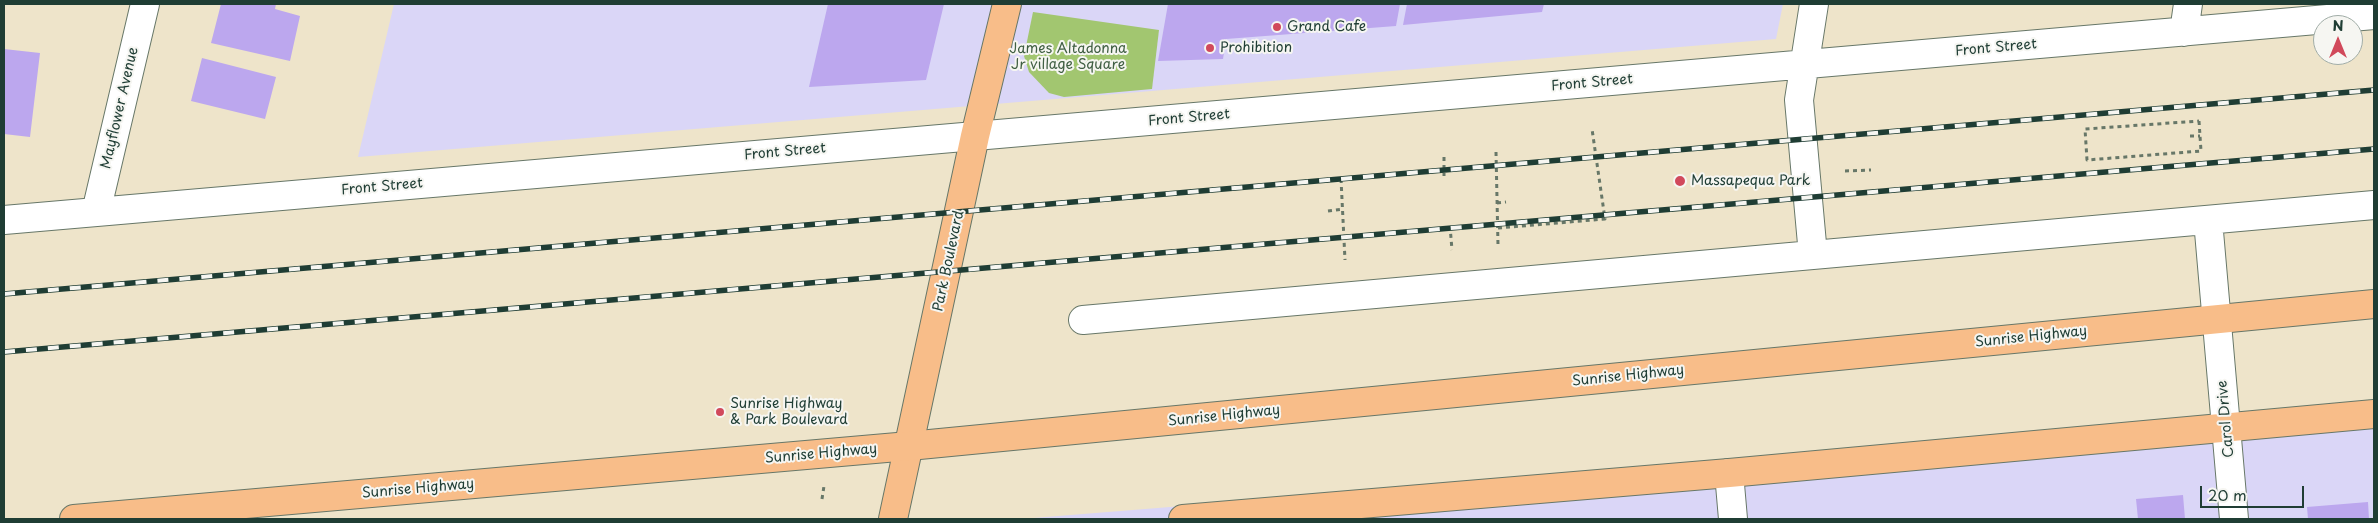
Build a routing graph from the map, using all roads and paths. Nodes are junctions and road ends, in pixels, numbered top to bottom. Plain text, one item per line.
1 (145, 4) edge
2 (1007, 4) edge
3 (1814, 4) edge
4 (2188, 4) edge
5 (2374, 16) edge
6 (2184, 32) junction
7 (1804, 65) junction
8 (1592, 129) dead end
9 (975, 136) junction
10 (2190, 136) dead end
11 (2200, 136) junction
12 (1496, 152) dead end
13 (1444, 158) dead end
14 (1871, 170) dead end
15 (1845, 171) dead end
16 (1444, 176) dead end
17 (1341, 179) dead end
18 (1506, 202) dead end
19 (1497, 203) junction
20 (2374, 205) edge
21 (1343, 209) junction
22 (1328, 210) dead end
23 (96, 212) junction
24 (4, 220) edge
25 (2208, 220) junction
26 (1450, 226) dead end
27 (1498, 228) junction
28 (1498, 245) dead end
29 (1452, 250) dead end
30 (1812, 255) junction
31 (1345, 260) dead end
32 (2374, 304) edge
33 (2218, 319) junction
34 (1083, 320) dead end
35 (2374, 414) edge
36 (2226, 426) junction
37 (909, 446) junction
38 (1729, 473) junction
39 (824, 486) dead end
40 (822, 499) dead end
41 (74, 519) edge
42 (893, 519) edge
43 (1183, 519) edge
44 (1733, 519) edge
45 (2234, 519) edge

1 - 23 street, Mayflower Avenue
2 - 9 main road, Park Boulevard
3 - 7 street
4 - 6 street
5 - 6 street, Front Street
6 - 7 street, Front Street
7 - 9 street, Front Street
7 - 30 street
8 - 27 path
9 - 23 street, Front Street
9 - 37 main road, Park Boulevard
10 - 11 path
11 - 11 path
12 - 19 path
13 - 16 path
14 - 15 path
17 - 21 path
18 - 19 path
19 - 27 path
20 - 25 street
21 - 22 path
21 - 31 path
23 - 24 street, Front Street
25 - 30 street
25 - 33 street, Carol Drive
26 - 29 path
27 - 28 path
30 - 34 street
32 - 33 main road, Sunrise Highway
33 - 36 street, Carol Drive
33 - 37 main road, Sunrise Highway
35 - 36 main road
36 - 38 main road
36 - 45 street, Carol Drive
37 - 41 main road, Sunrise Highway
37 - 42 main road, Park Boulevard
38 - 43 main road
38 - 44 street
39 - 40 path

